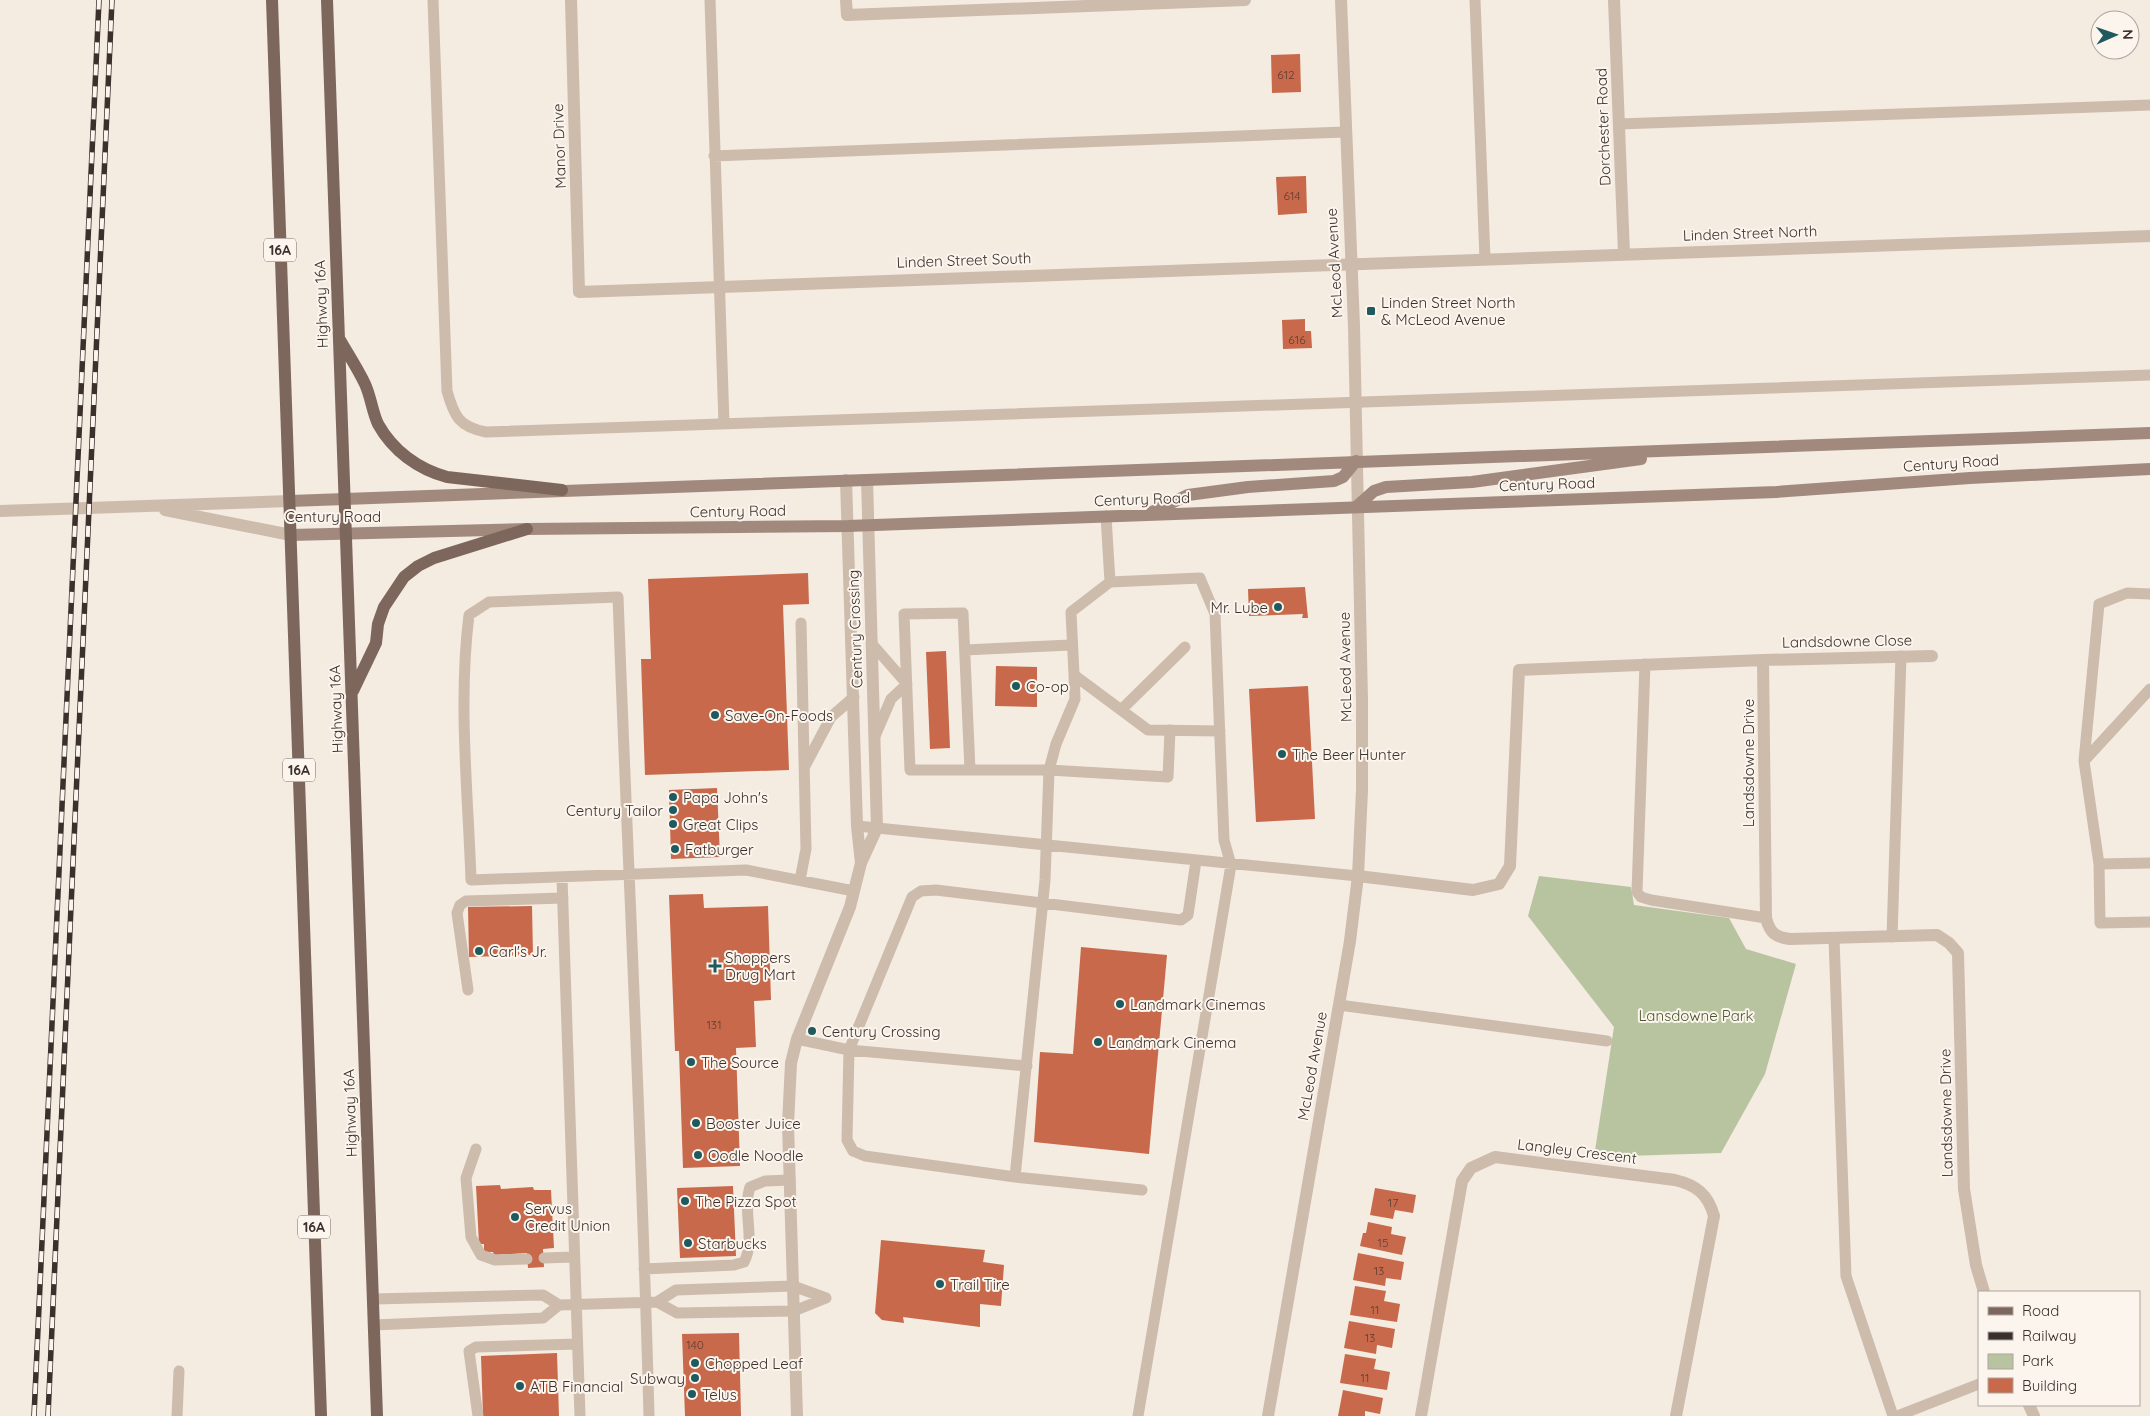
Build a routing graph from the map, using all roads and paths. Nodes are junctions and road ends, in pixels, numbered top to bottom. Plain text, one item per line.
1 (272, 0) edge
2 (327, 0) edge
3 (433, 0) edge
4 (571, 0) edge
5 (710, 0) edge
6 (846, 0) edge
7 (1246, 0) edge
8 (1341, 0) edge
9 (1475, 0) edge
10 (1614, 0) edge
11 (986, 5) edge
12 (2150, 105) edge
13 (1619, 124) junction
14 (1345, 132) junction
15 (714, 156) junction
16 (2150, 236) edge
17 (1624, 254) junction
18 (1485, 259) junction
19 (1351, 264) junction
20 (718, 286) junction
21 (579, 292) joint
22 (338, 336) junction
23 (2150, 375) edge
24 (1354, 401) junction
25 (724, 424) junction
26 (2150, 433) edge
27 (1708, 449) junction
28 (1356, 461) junction
29 (2150, 469) edge
30 (846, 480) junction
31 (867, 480) junction
32 (562, 490) junction
33 (345, 499) junction
34 (290, 501) junction
35 (138, 504) junction
36 (1356, 507) junction
37 (0, 511) edge
38 (1147, 515) junction
39 (1106, 516) junction
40 (869, 525) junction
41 (848, 526) junction
42 (527, 529) junction
43 (346, 534) junction
44 (291, 535) junction
45 (1110, 582) junction
46 (2150, 594) edge
47 (801, 623) dead end
48 (872, 644) junction
49 (1071, 645) junction
50 (1185, 647) dead end
51 (965, 650) junction
52 (1901, 656) junction
53 (1932, 656) dead end
54 (1763, 660) junction
55 (1645, 664) junction
56 (1074, 675) junction
57 (907, 684) junction
58 (2150, 689) edge
59 (352, 693) junction
60 (854, 697) junction
61 (1121, 710) junction
62 (1170, 730) junction
63 (1220, 731) junction
64 (875, 736) junction
65 (2084, 761) junction
66 (804, 766) junction
67 (970, 770) junction
68 (1050, 770) junction
69 (857, 826) junction
70 (877, 828) junction
71 (1048, 846) junction
72 (1196, 861) junction
73 (2150, 863) edge
74 (861, 864) junction
75 (2099, 864) junction
76 (1231, 865) junction
77 (629, 875) junction
78 (1358, 876) junction
79 (562, 878) junction
80 (800, 880) junction
81 (854, 891) junction
82 (563, 898) junction
83 (1043, 903) junction
84 (1766, 918) junction
85 (2150, 922) edge
86 (1892, 936) junction
87 (1834, 938) junction
88 (468, 990) dead end
89 (1339, 1006) junction
90 (797, 1038) junction
91 (1608, 1041) dead end
92 (849, 1050) junction
93 (1026, 1066) junction
94 (476, 1149) dead end
95 (1015, 1177) junction
96 (790, 1180) junction
97 (1142, 1190) dead end
98 (574, 1257) junction
99 (544, 1258) dead end
100 (527, 1259) dead end
101 (644, 1269) junction
102 (793, 1286) junction
103 (1984, 1291) edge
104 (373, 1299) junction
105 (651, 1302) junction
106 (559, 1305) junction
107 (576, 1305) junction
108 (794, 1311) junction
109 (374, 1325) junction
110 (577, 1344) junction
111 (178, 1371) dead end
112 (1978, 1384) edge
113 (177, 1416) edge
114 (321, 1416) edge
115 (377, 1416) edge
116 (478, 1416) edge
117 (580, 1416) edge
118 (649, 1416) edge
119 (797, 1416) edge
120 (1138, 1416) edge
121 (1268, 1416) edge
122 (1420, 1416) edge
123 (1676, 1416) edge
124 (1895, 1416) edge

1 - 34 main road, 16A
2 - 22 main road, Highway 16A
3 - 25 lane
4 - 21 street, Manor Drive
5 - 15 lane
6 - 11 street
7 - 11 street
8 - 14 street, McLeod Avenue
9 - 18 lane
10 - 13 street, Dorchester Road
12 - 13 lane
13 - 17 street, Dorchester Road
14 - 15 lane
14 - 19 street, McLeod Avenue
15 - 20 lane
16 - 17 street, Linden Street North
17 - 18 street, Linden Street North
18 - 19 street, Linden Street North
19 - 20 street, Linden Street South
19 - 24 street, McLeod Avenue
20 - 21 street, Linden Street South
20 - 25 lane
22 - 32 main road
22 - 33 main road, Highway 16A
23 - 24 lane
24 - 25 lane
24 - 28 street, McLeod Avenue
26 - 27 main road, Century Road
27 - 28 main road, Century Road
27 - 36 main road
28 - 31 main road, Century Road
28 - 36 street, McLeod Avenue
28 - 38 main road
29 - 36 main road, Century Road
30 - 31 main road, Century Road
30 - 32 main road, Century Road
30 - 41 street, Century Crossing
31 - 40 street, Century Crossing
32 - 33 main road, Century Road
33 - 34 main road, Century Road
33 - 43 main road, Highway 16A
34 - 35 street, Century Road
34 - 44 main road, 16A
35 - 37 street, Century Road
35 - 44 street, Century Road
36 - 38 main road, Century Road
36 - 78 street, McLeod Avenue
38 - 39 main road, Century Road
39 - 40 main road, Century Road
39 - 45 lane
40 - 41 main road, Century Road
40 - 48 street, Century Crossing
41 - 42 main road, Century Road
41 - 60 street, Century Crossing
42 - 43 main road, Century Road
42 - 59 main road
43 - 44 main road, Century Road
43 - 59 main road, Highway 16A
44 - 114 main road, 16A
45 - 49 lane
45 - 63 lane
46 - 65 lane
47 - 66 lane
48 - 57 lane
48 - 64 street, Century Crossing
49 - 51 lane
49 - 56 lane
50 - 61 lane
51 - 57 lane
51 - 67 lane
52 - 53 street, Landsdowne Close
52 - 54 street, Landsdowne Close
52 - 86 lane
54 - 55 street
54 - 84 street, Landsdowne Drive
55 - 78 street
55 - 84 lane
56 - 61 lane
56 - 68 lane
57 - 64 lane
57 - 67 lane
58 - 65 lane
59 - 104 main road, Highway 16A
60 - 66 lane
60 - 69 street, Century Crossing
61 - 62 lane
62 - 63 lane
62 - 68 lane
63 - 76 lane
64 - 70 street, Century Crossing
65 - 75 lane
66 - 80 lane
67 - 68 lane
68 - 71 lane
69 - 70 lane
69 - 74 street, Century Crossing
70 - 71 lane
70 - 74 street, Century Crossing
71 - 72 lane
71 - 83 lane
72 - 76 lane
72 - 83 lane
73 - 75 lane
74 - 81 street, Century Crossing
75 - 85 lane
76 - 78 lane
76 - 120 lane
77 - 79 lane
77 - 79 lane
77 - 80 lane
77 - 101 lane
78 - 89 street, McLeod Avenue
79 - 82 lane
80 - 81 lane
81 - 90 street, Century Crossing
82 - 88 lane
82 - 98 lane
83 - 92 lane
83 - 93 lane
84 - 87 street, Landsdowne Drive
86 - 87 street, Landsdowne Drive
86 - 103 street, Landsdowne Drive
87 - 124 lane
89 - 91 lane
89 - 121 street, McLeod Avenue
90 - 92 lane
90 - 96 street, Century Crossing
92 - 93 lane
92 - 95 lane
93 - 95 lane
94 - 100 lane
95 - 97 lane
96 - 101 lane
96 - 102 street, Century Crossing
98 - 99 lane
98 - 107 lane
101 - 105 lane
102 - 105 lane
102 - 108 street, Century Crossing
102 - 108 lane
104 - 106 lane
104 - 109 main road, Highway 16A
105 - 107 lane
105 - 108 lane
105 - 118 lane
106 - 107 lane
106 - 109 lane
107 - 110 lane
108 - 119 street, Century Crossing
109 - 115 main road, Highway 16A
110 - 116 lane
110 - 117 lane
111 - 113 lane
112 - 124 lane
122 - 123 street, Langley Crescent

